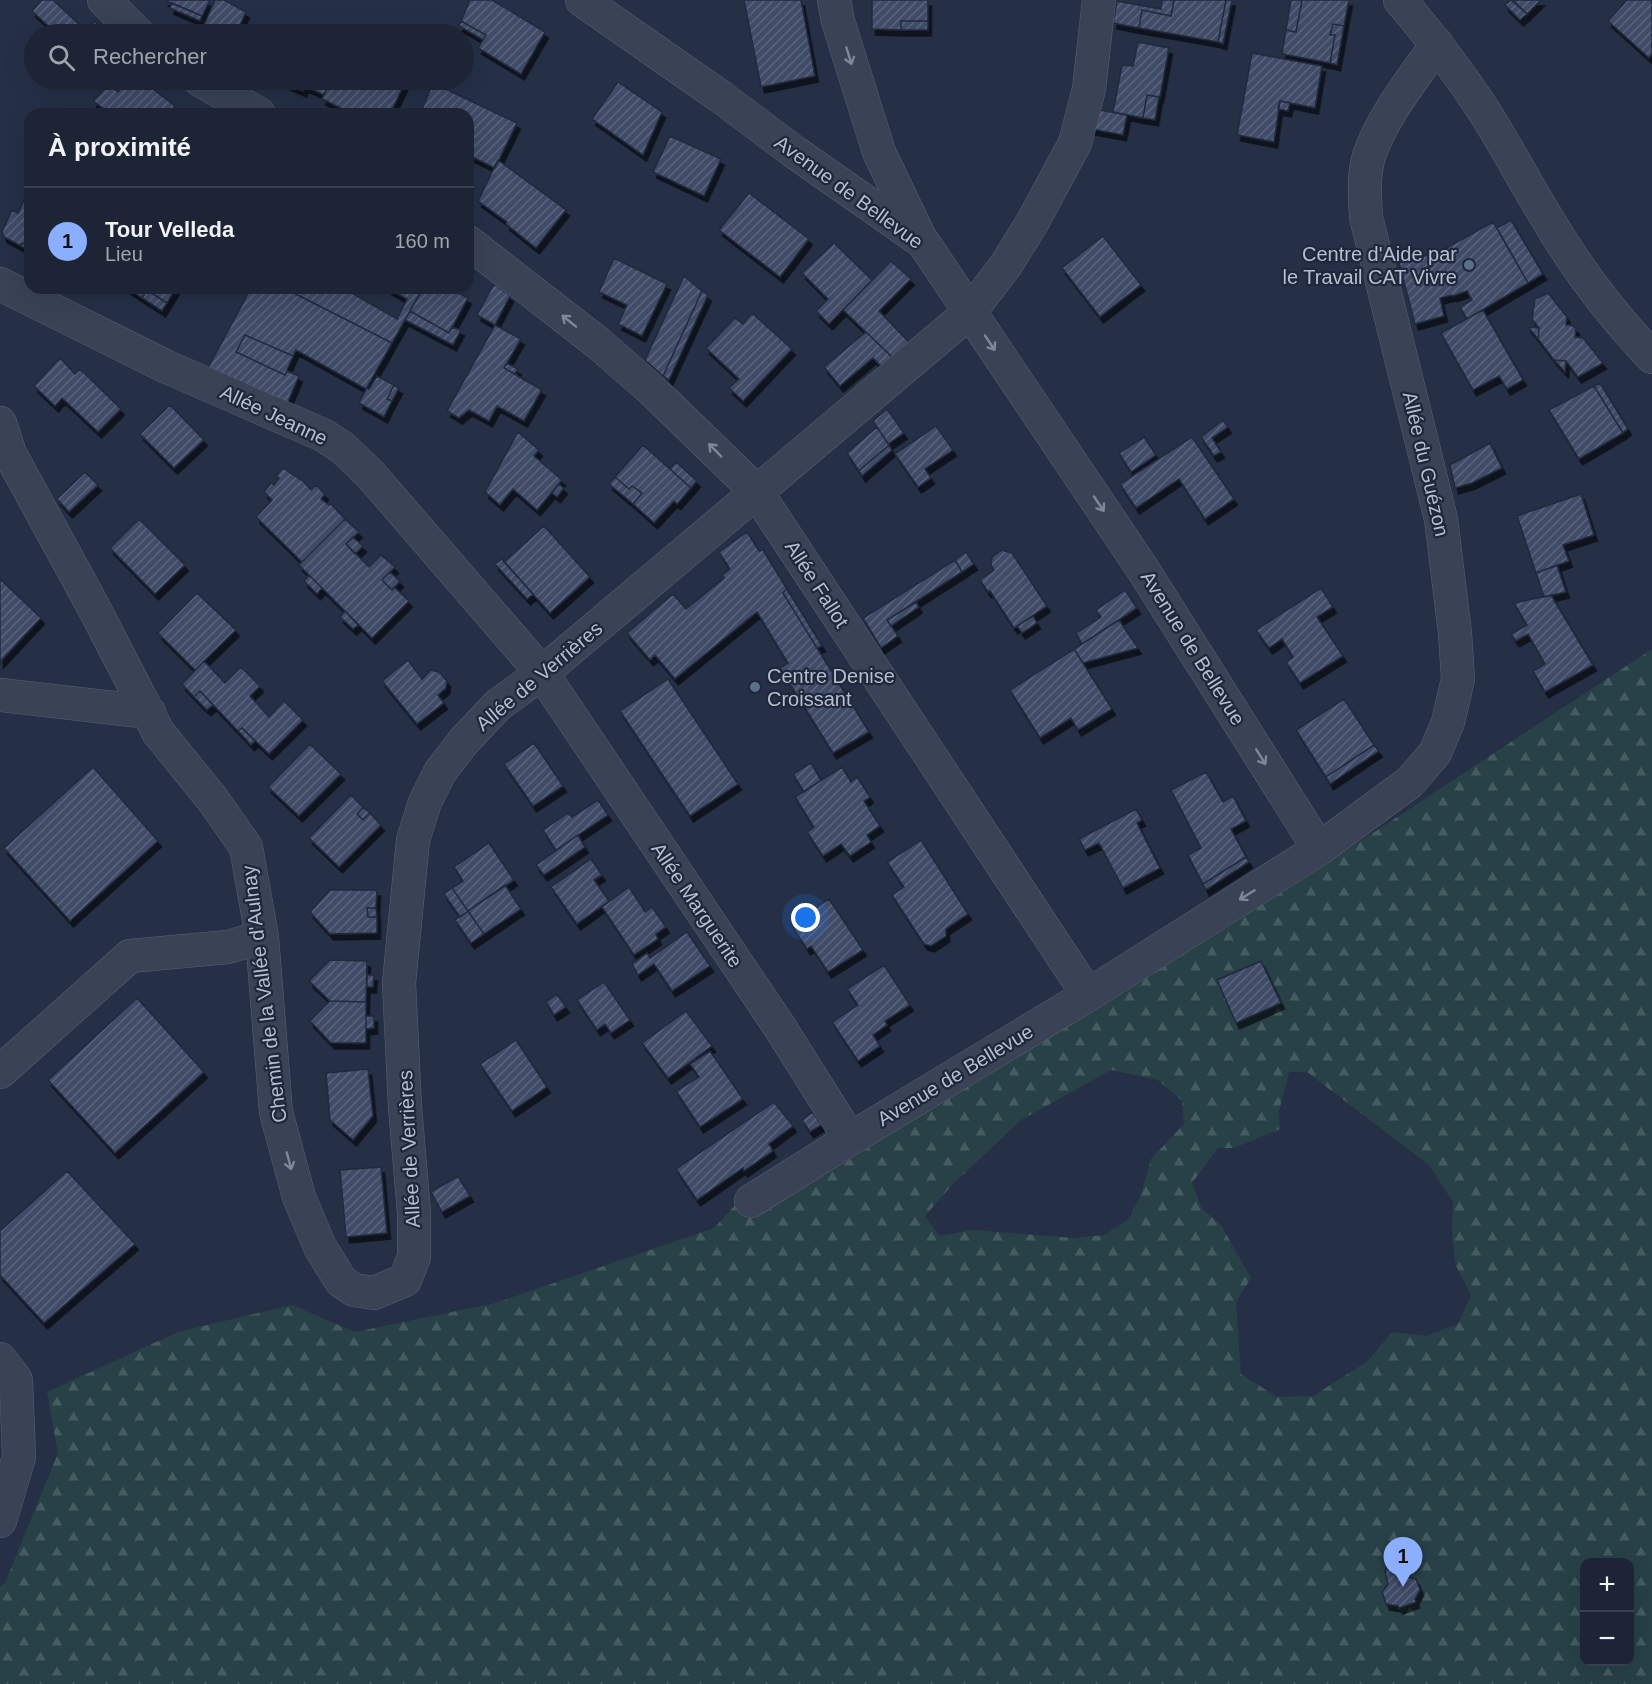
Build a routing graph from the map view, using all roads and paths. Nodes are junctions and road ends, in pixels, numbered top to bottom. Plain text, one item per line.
1 (104, 0) edge
2 (582, 0) edge
3 (834, 0) edge
4 (1099, 0) edge
5 (1400, 0) edge
6 (128, 24) edge
7 (1437, 44) junction
8 (217, 90) edge
9 (249, 108) edge
10 (922, 242) junction
11 (474, 247) edge
12 (0, 284) edge
13 (970, 312) junction
14 (1652, 357) edge
15 (0, 423) edge
16 (756, 491) junction
17 (542, 673) junction
18 (0, 695) edge
19 (148, 712) junction
20 (1319, 849) junction
21 (262, 937) junction
22 (1088, 995) junction
23 (0, 1072) edge
24 (850, 1139) junction
25 (751, 1201) dead end
26 (354, 1290) joint
27 (0, 1359) edge
28 (0, 1521) edge

1 - 6 street
2 - 10 street, Avenue de Bellevue
3 -> 10 street
4 - 13 street, Allée de Verrières
5 - 7 street
7 - 14 street
7 - 20 street, Allée du Guézon
8 - 9 street
10 - 13 street, Avenue de Bellevue
16 -> 11 street, Allée Fallot
12 - 17 street, Allée Jeanne
13 - 16 street, Allée de Verrières
13 -> 20 street, Avenue de Bellevue
15 - 19 street, Chemin de la Vallée d'Aulnay
16 - 17 street, Allée de Verrières
16 - 22 street, Allée Fallot
17 - 24 street, Allée Marguerite
17 - 26 street, Allée de Verrières
18 - 19 street
19 - 21 street, Chemin de la Vallée d'Aulnay
20 -> 22 street, Avenue de Bellevue
21 - 23 street
21 -> 26 street, Chemin de la Vallée d'Aulnay
22 - 24 street, Avenue de Bellevue
24 - 25 street, Avenue de Bellevue
27 - 28 street

